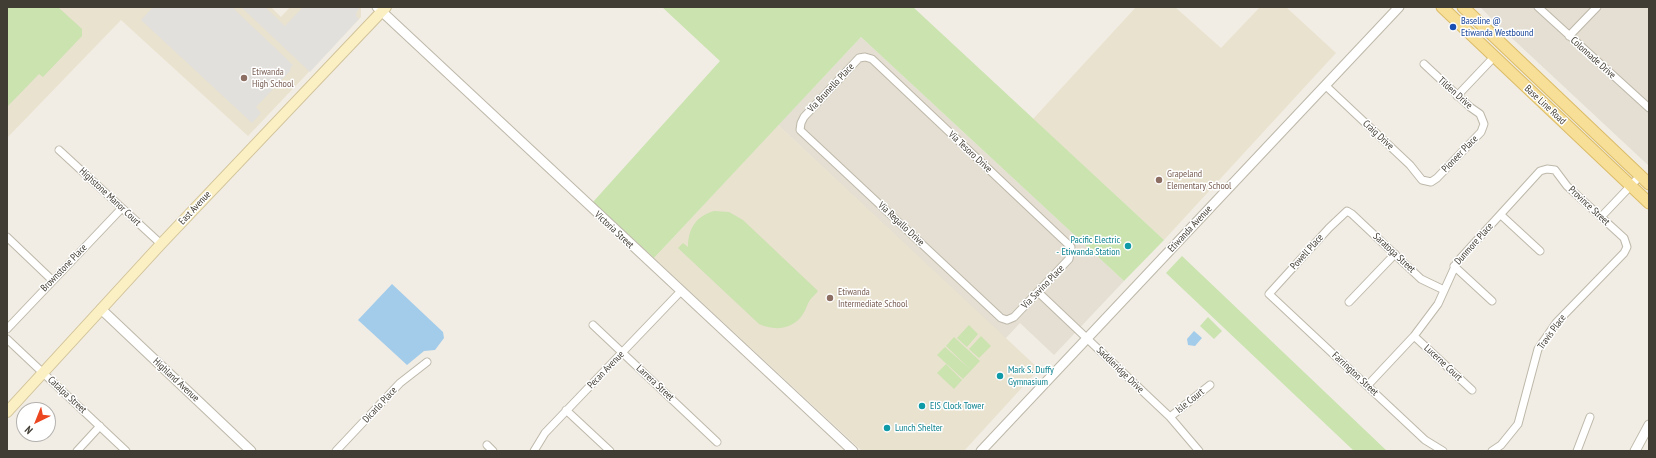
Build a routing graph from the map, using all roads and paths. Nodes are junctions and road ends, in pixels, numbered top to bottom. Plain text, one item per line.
1 (1399, 7) edge
2 (1442, 7) edge
3 (1463, 7) edge
4 (1538, 7) edge
5 (1597, 7) edge
6 (382, 8) edge
7 (1570, 36) junction
8 (865, 57) joint
9 (1494, 57) junction
10 (1424, 64) dead end
11 (1326, 86) junction
12 (1457, 96) junction
13 (1649, 108) edge
14 (801, 123) joint
15 (1484, 124) joint
16 (59, 150) dead end
17 (1547, 169) joint
18 (1640, 176) junction
19 (1431, 182) joint
20 (1649, 184) edge
21 (1631, 185) junction
22 (1649, 203) edge
23 (122, 208) junction
24 (1347, 211) joint
25 (1501, 215) junction
26 (1601, 217) junction
27 (7, 237) edge
28 (161, 244) junction
29 (1627, 247) joint
30 (1072, 250) joint
31 (1540, 251) dead end
32 (1395, 254) junction
33 (1454, 266) junction
34 (52, 280) junction
35 (1444, 290) junction
36 (681, 291) junction
37 (1038, 292) junction
38 (1269, 294) joint
39 (1492, 301) dead end
40 (1349, 302) dead end
41 (101, 309) junction
42 (1007, 320) joint
43 (593, 325) dead end
44 (7, 329) edge
45 (1414, 336) junction
46 (1087, 338) junction
47 (7, 339) edge
48 (622, 352) junction
49 (427, 362) dead end
50 (43, 372) junction
51 (1210, 385) dead end
52 (1368, 385) junction
53 (1472, 390) dead end
54 (566, 410) junction
55 (7, 412) edge
56 (1590, 417) dead end
57 (1170, 418) junction
58 (100, 426) junction
59 (1649, 426) edge
60 (718, 442) dead end
61 (487, 445) dead end
62 (341, 449) edge
63 (77, 451) edge
64 (126, 451) edge
65 (251, 451) edge
66 (493, 451) edge
67 (534, 451) edge
68 (610, 451) edge
69 (853, 451) edge
70 (981, 451) edge
71 (1199, 451) edge
72 (1443, 451) edge
73 (1492, 451) edge
74 (1577, 451) edge
75 (1635, 451) edge

1 - 11 street, Etiwanda Avenue
2 - 9 main road, Base Line Road
3 - 18 main road, Base Line Road
4 - 7 street, Colonnade Drive
5 - 7 street
6 - 28 main road, East Avenue
6 - 36 street, Victoria Street
7 - 13 street, Colonnade Drive
8 - 14 street, Via Brunello Place
8 - 30 street, Via Tesoro Drive
9 - 12 street
9 - 21 main road, Base Line Road
10 - 12 street, Tilden Drive
11 - 19 street, Craig Drive
11 - 46 street, Etiwanda Avenue
12 - 15 street, Tilden Drive
14 - 42 street, Via Regallo Drive
15 - 19 street, Pioneer Place
16 - 23 street, Highstone Manor Court
17 - 25 street, Dunmore Place
17 - 26 street, Province Street
18 - 20 main road, Base Line Road
18 - 21 street
21 - 22 main road, Base Line Road
21 - 26 street
23 - 28 street, Highstone Manor Court
23 - 34 street, Brownstone Place
24 - 32 street, Saratoga Street
24 - 38 street, Powell Place
25 - 31 street
25 - 33 street, Dunmore Place
26 - 29 street, Province Street
27 - 34 street
28 - 41 main road, East Avenue
29 - 73 street, Travis Place
30 - 37 street, Via Savino Place
32 - 35 street, Saratoga Street
32 - 40 street
33 - 35 street, Dunmore Place
33 - 39 street
34 - 44 street, Brownstone Place
35 - 45 street, Dunmore Place
36 - 48 street, Pecan Avenue
36 - 69 street, Victoria Street
37 - 42 street, Via Savino Place
37 - 46 street, Saddleridge Drive
38 - 52 street, Farrington Street
41 - 50 main road, East Avenue
41 - 65 street, Highland Avenue
43 - 48 street, Larrera Street
45 - 52 street, Dunmore Place
45 - 53 street, Lucerne Court
46 - 57 street, Saddleridge Drive
46 - 70 street, Etiwanda Avenue
47 - 50 street, Catalpa Street
48 - 54 street, Pecan Avenue
48 - 60 street, Larrera Street
49 - 62 street, Dicarlo Place
50 - 55 main road, East Avenue
50 - 58 street, Catalpa Street
51 - 57 street, Isle Court
52 - 72 street, Farrington Street
54 - 67 street, Pecan Avenue
54 - 68 street
56 - 74 street
57 - 71 street, Saddleridge Drive
58 - 63 street
58 - 64 street, Catalpa Street
59 - 75 street
61 - 66 street

